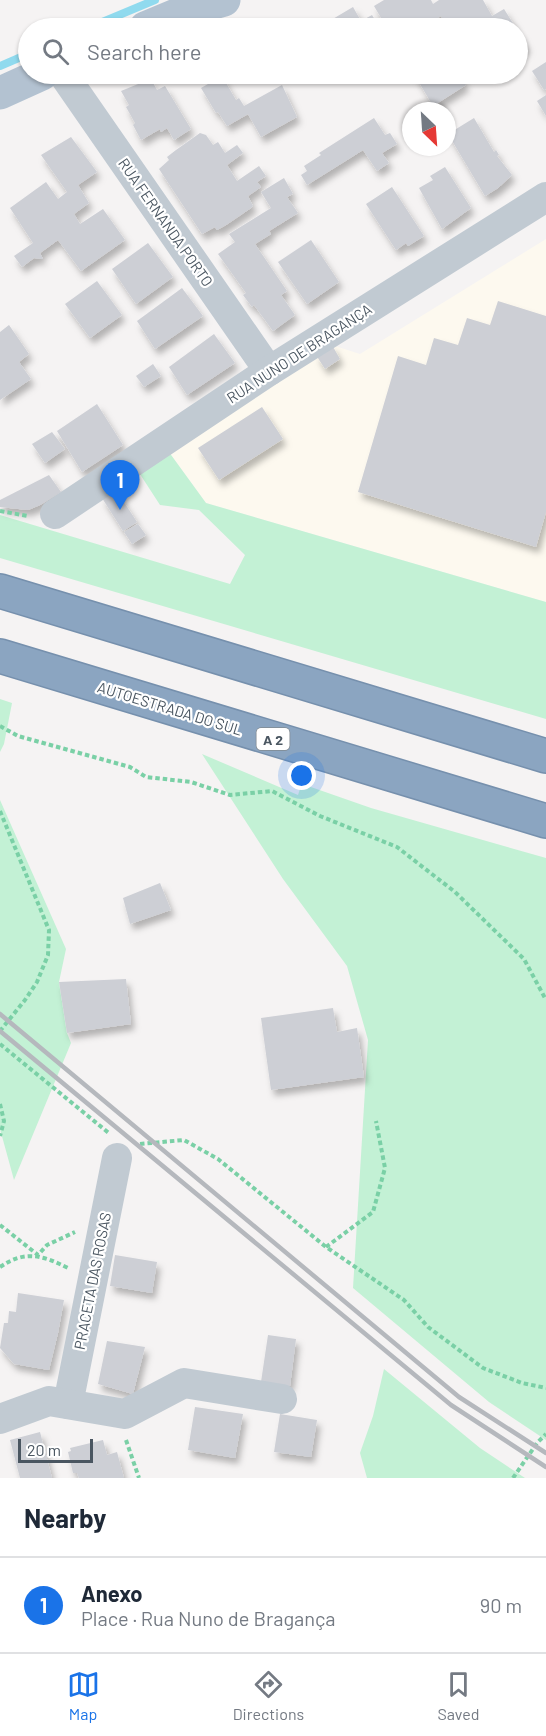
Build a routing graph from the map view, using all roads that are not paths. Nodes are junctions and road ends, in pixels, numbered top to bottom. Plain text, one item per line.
1 (224, 0) edge
2 (169, 18) edge
3 (20, 84) edge
4 (70, 84) edge
5 (0, 93) edge
6 (546, 197) edge
7 (269, 371) junction
8 (55, 514) dead end
9 (0, 591) edge
10 (0, 656) edge
11 (546, 756) edge
12 (546, 821) edge
13 (122, 1147) road end
14 (282, 1399) dead end
15 (68, 1404) junction
16 (0, 1419) edge

1 - 2 main road
3 - 5 main road
4 - 7 street, RUA FERNANDA PORTO
6 - 7 street, RUA NUNO DE BRAGANÇA
7 - 8 street, RUA NUNO DE BRAGANÇA
9 - 11 highway
10 - 12 highway, AUTOESTRADA DO SUL / A 2
13 - 15 street, PRACETA DAS ROSAS
14 - 15 street
15 - 16 street

